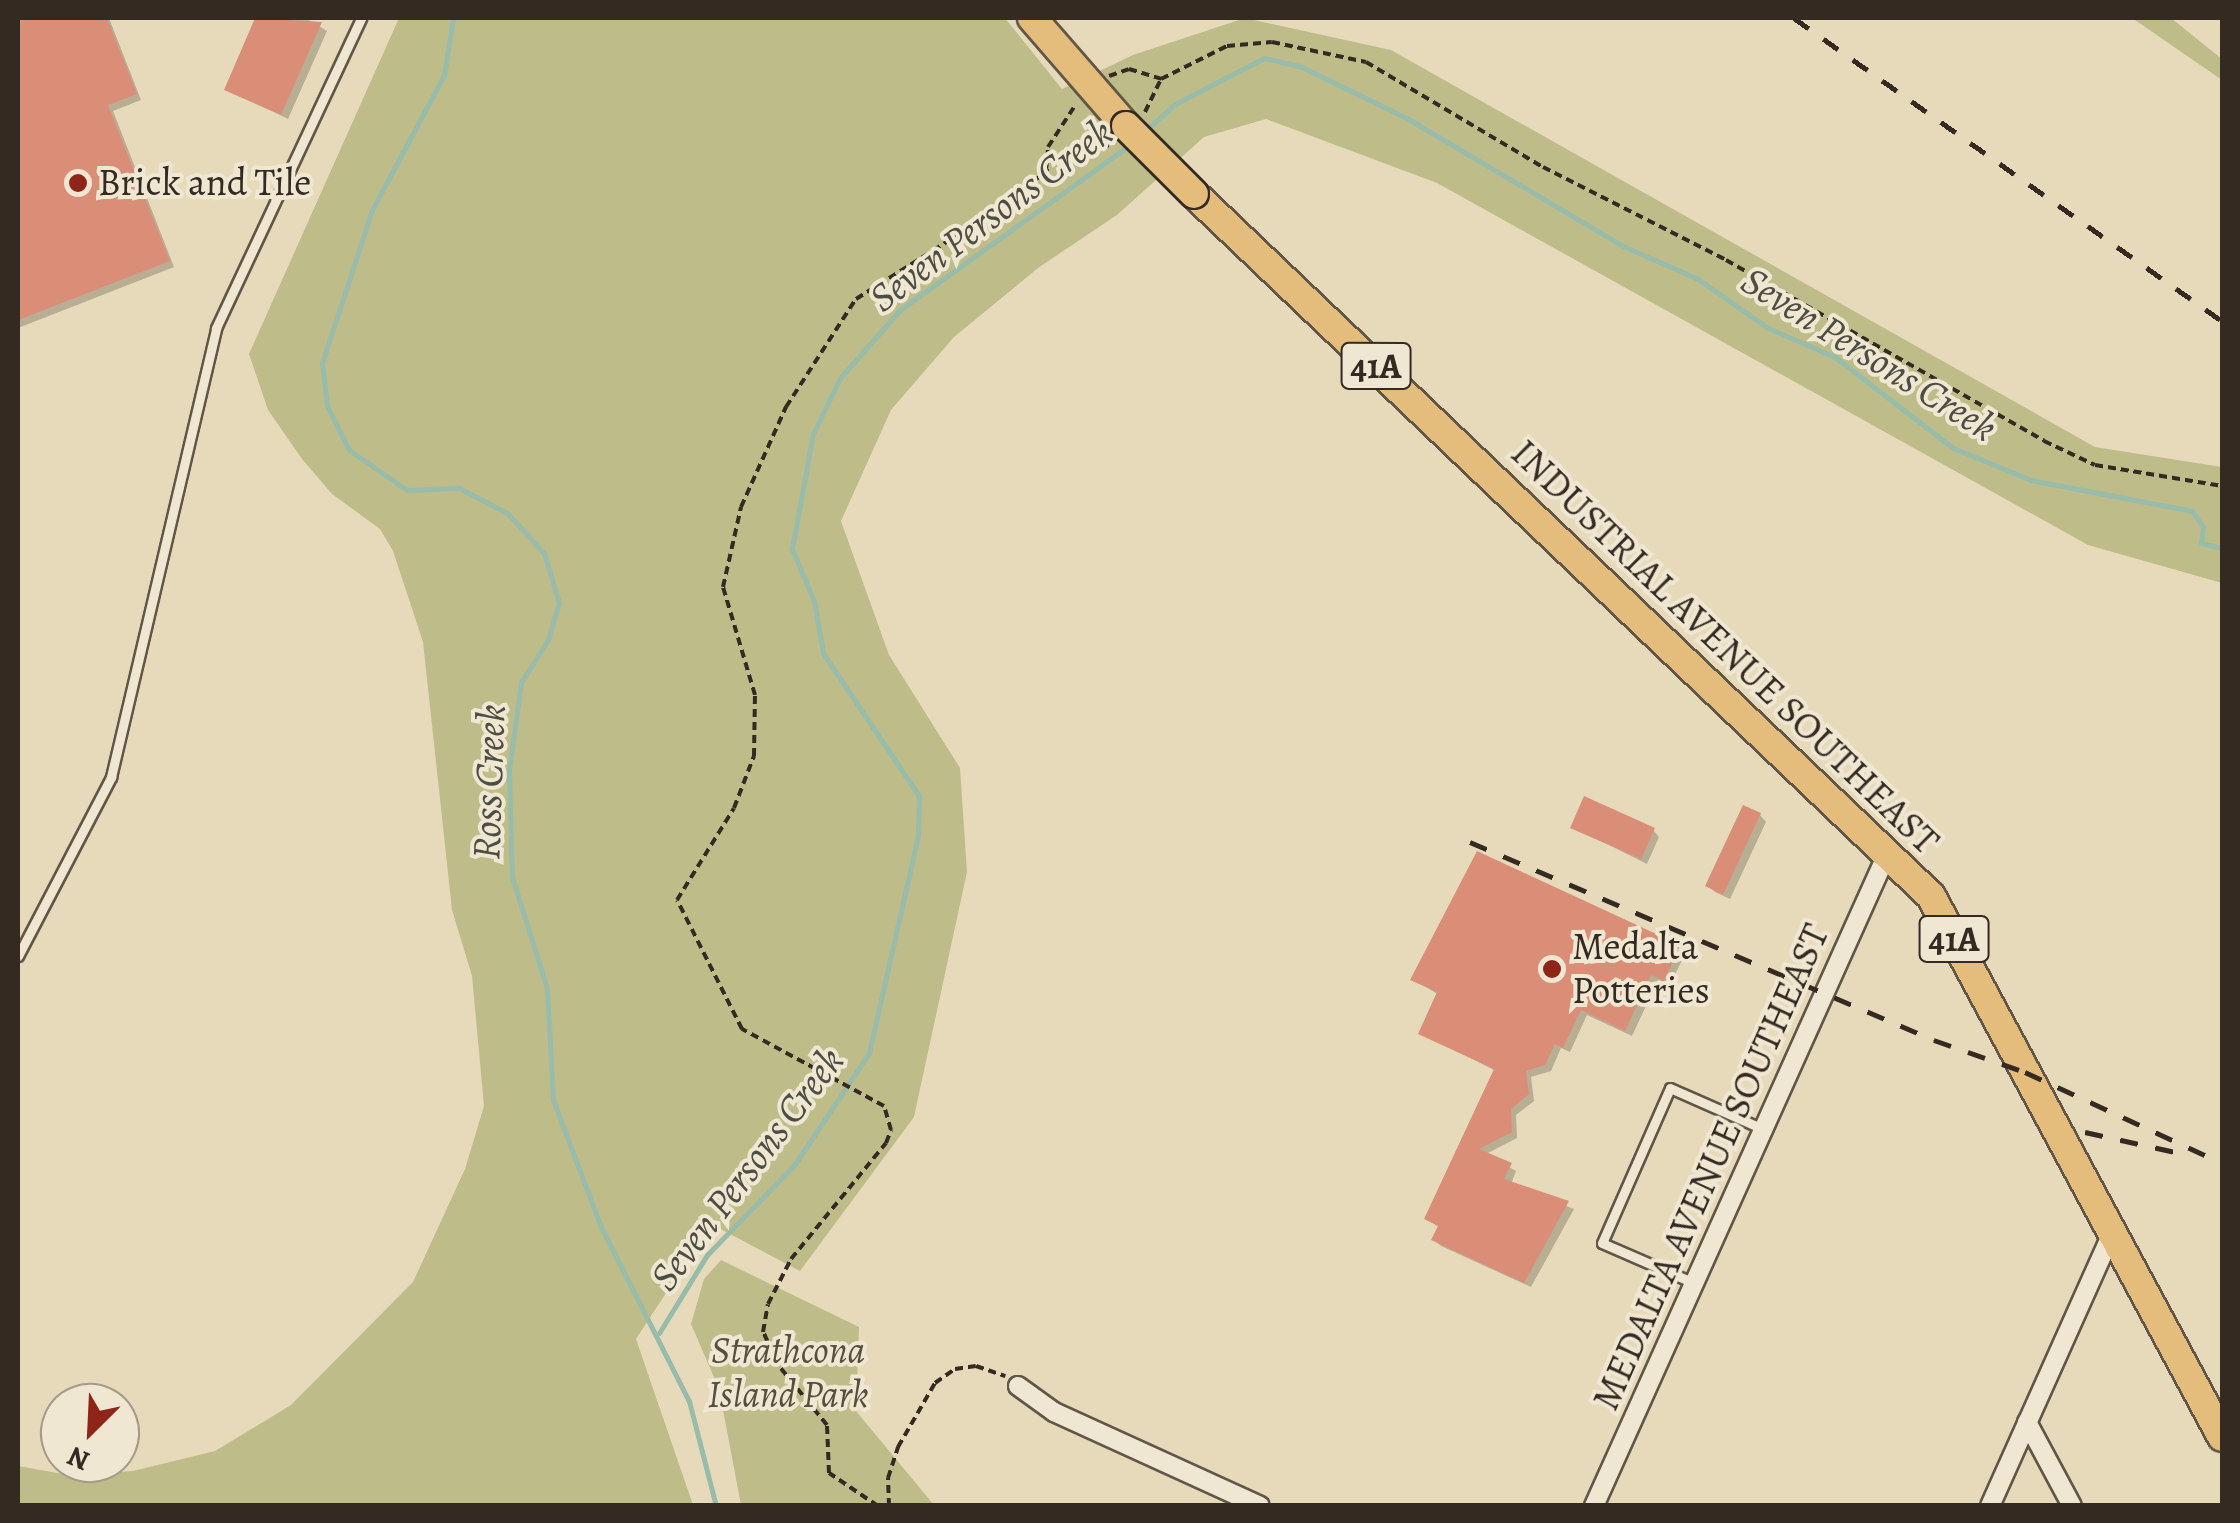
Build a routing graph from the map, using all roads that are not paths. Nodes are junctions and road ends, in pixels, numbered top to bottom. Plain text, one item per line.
1 (361, 18) edge
2 (1032, 18) edge
3 (1887, 854) junction
4 (18, 956) edge
5 (1762, 1129) junction
6 (2112, 1232) junction
7 (1694, 1283) junction
8 (1018, 1386) road end
9 (2027, 1422) junction
10 (2222, 1437) edge
11 (1260, 1506) edge
12 (1594, 1506) edge
13 (1990, 1506) edge
14 (2072, 1506) edge

1 - 4 lane
2 - 3 main road, INDUSTRIAL AVENUE SOUTHEAST / 41A, bridge
3 - 5 street, MEDALTA AVENUE SOUTHEAST
3 - 6 main road, INDUSTRIAL AVENUE SOUTHEAST / 41A
5 - 7 street, MEDALTA AVENUE SOUTHEAST
5 - 7 lane
6 - 9 street
6 - 10 main road, INDUSTRIAL AVENUE SOUTHEAST / 41A
7 - 12 street, MEDALTA AVENUE SOUTHEAST
8 - 11 street
9 - 13 street
9 - 14 street

